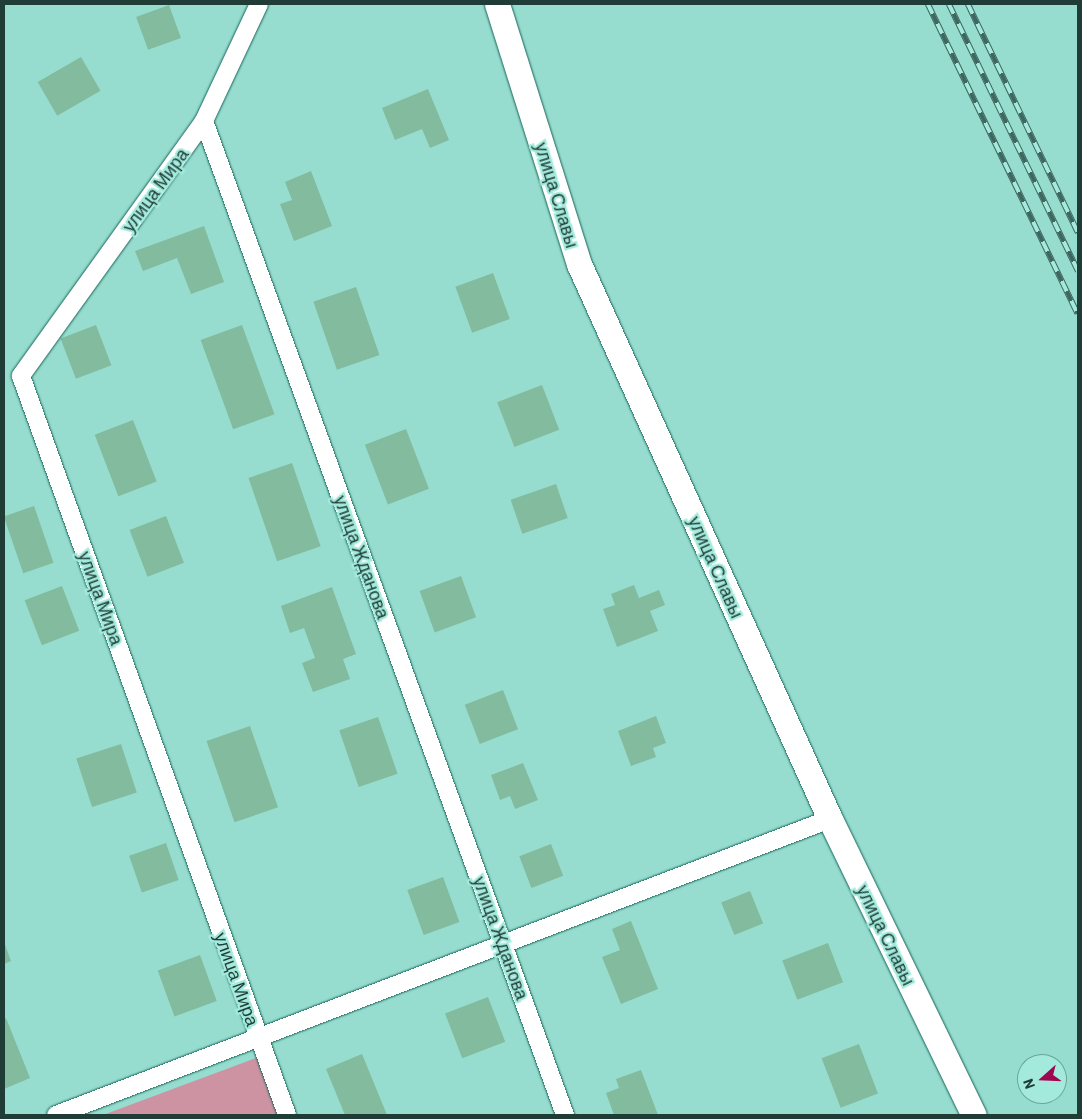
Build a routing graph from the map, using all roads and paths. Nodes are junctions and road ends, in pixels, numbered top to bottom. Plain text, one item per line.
1 (259, 4) edge
2 (497, 4) edge
3 (204, 121) junction
4 (830, 819) junction
5 (503, 944) junction
6 (258, 1038) junction
7 (56, 1115) edge
8 (287, 1115) edge
9 (565, 1115) edge
10 (974, 1115) edge

1 - 3 street
2 - 4 main road, улица Славы
3 - 5 street, улица Жданова
3 - 6 street, улица Мира
4 - 5 street
4 - 10 main road, улица Славы
5 - 6 street
5 - 9 street, улица Жданова
6 - 7 street
6 - 8 street, улица Мира

